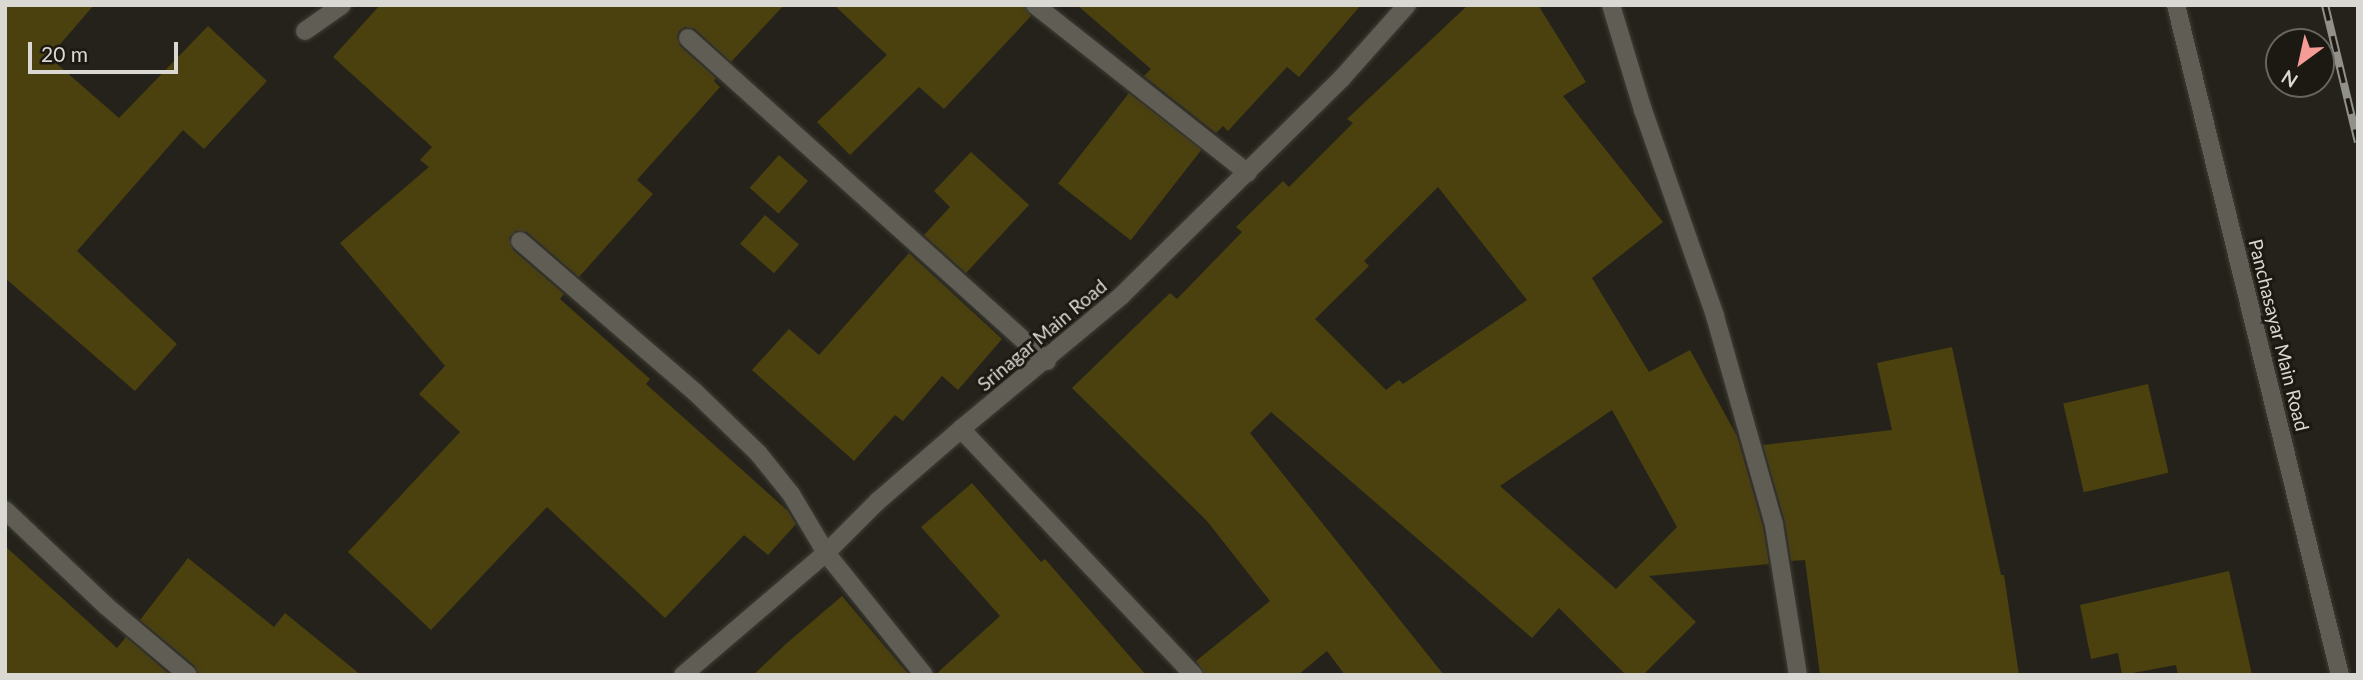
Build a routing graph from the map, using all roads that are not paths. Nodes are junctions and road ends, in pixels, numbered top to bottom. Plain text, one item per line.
1 (342, 5) edge
2 (1035, 5) edge
3 (1407, 5) edge
4 (1611, 5) edge
5 (2176, 5) edge
6 (305, 31) dead end
7 (688, 38) dead end
8 (1248, 173) junction
9 (520, 241) dead end
10 (1047, 361) junction
11 (961, 429) junction
12 (5, 510) edge
13 (826, 553) junction
14 (188, 675) edge
15 (683, 675) edge
16 (924, 675) edge
17 (1194, 675) edge
18 (1798, 675) edge
19 (2340, 675) edge

1 - 6 street
2 - 8 street
3 - 8 street, Srinagar Main Road
4 - 18 street
5 - 19 street, Panchasayar Main Road
7 - 10 street
8 - 10 street, Srinagar Main Road
9 - 13 street
10 - 11 street, Srinagar Main Road
11 - 13 street, Srinagar Main Road
11 - 17 street
12 - 14 street
13 - 15 street, Srinagar Main Road
13 - 16 street

